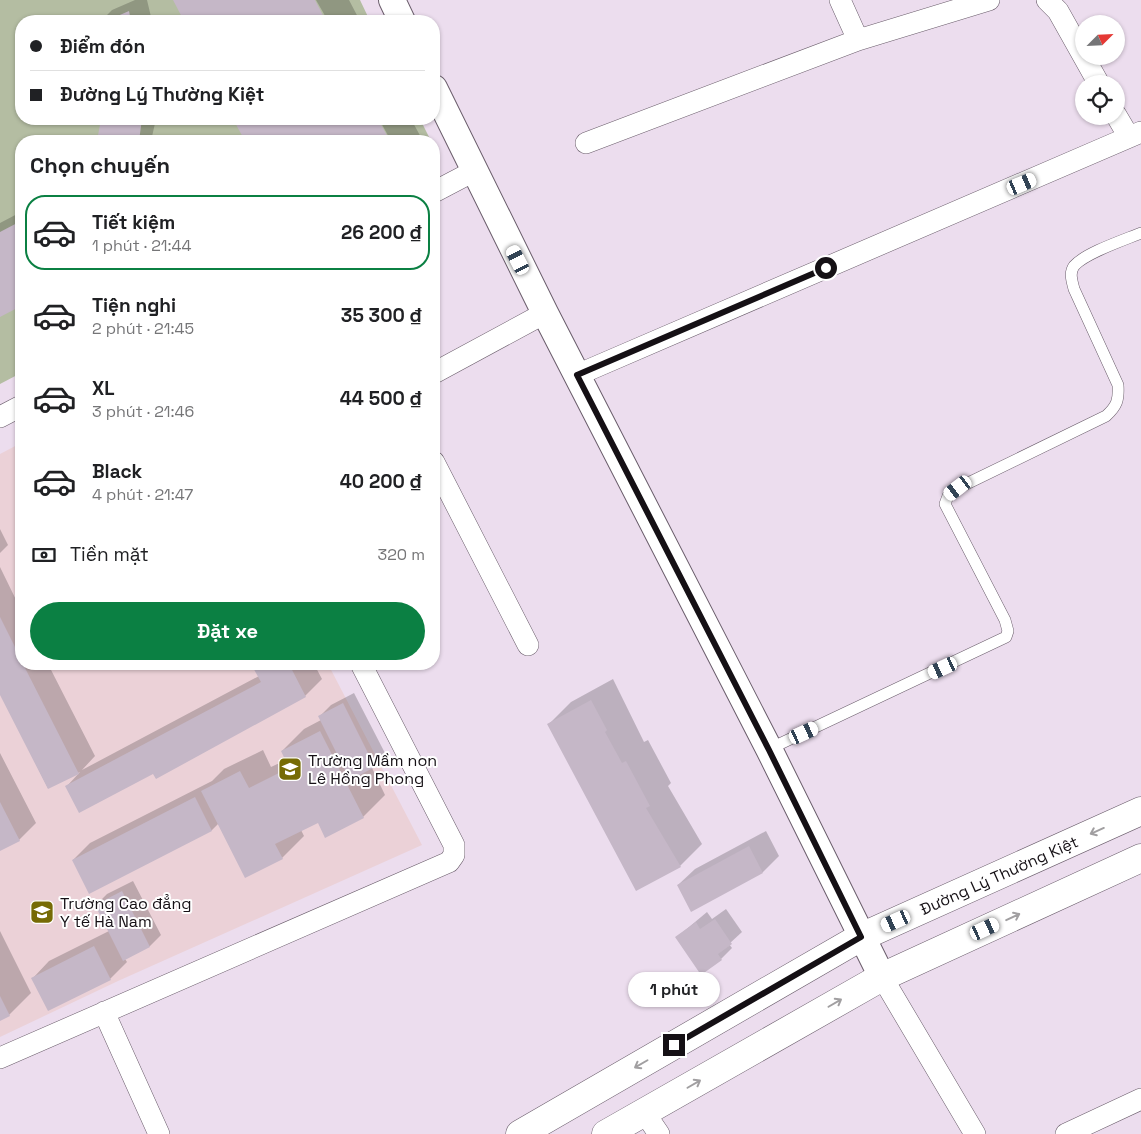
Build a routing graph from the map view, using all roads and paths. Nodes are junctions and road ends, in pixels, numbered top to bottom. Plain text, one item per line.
1 (392, 0) edge
2 (840, 0) edge
3 (990, 0) edge
4 (1047, 0) edge
5 (399, 15) edge
6 (858, 40) junction
7 (1094, 75) edge
8 (440, 100) edge
9 (1125, 124) edge
10 (1135, 135) edge
11 (586, 143) dead end
12 (474, 170) junction
13 (440, 189) edge
14 (1141, 233) edge
15 (545, 313) junction
16 (440, 370) edge
17 (577, 375) junction
18 (15, 409) edge
19 (0, 417) edge
20 (440, 474) edge
21 (528, 645) dead end
22 (364, 670) edge
23 (769, 750) junction
24 (1141, 811) edge
25 (1141, 858) edge
26 (861, 937) junction
27 (882, 977) junction
28 (104, 1012) junction
29 (0, 1058) edge
30 (1141, 1099) edge
31 (652, 1123) edge
32 (159, 1134) edge
33 (520, 1134) edge
34 (606, 1134) edge
35 (975, 1134) edge
36 (1066, 1134) edge

1 - 5 street
2 - 6 street
3 - 6 street
4 - 7 street
6 - 11 street
8 - 12 street
9 - 10 street
10 - 17 street
12 - 13 street
12 - 15 street
14 - 23 lane
15 - 16 street
15 - 17 street
17 - 23 street
18 - 19 street
20 - 21 street
22 - 28 street
23 - 26 street
24 -> 26 main road, Đường Lý Thường Kiệt
27 -> 25 main road
26 - 27 street
26 -> 33 main road, Đường Lý Thường Kiệt
31 -> 27 main road
27 - 35 street
28 - 29 street
28 - 32 street
30 - 36 street
31 - 34 main road

